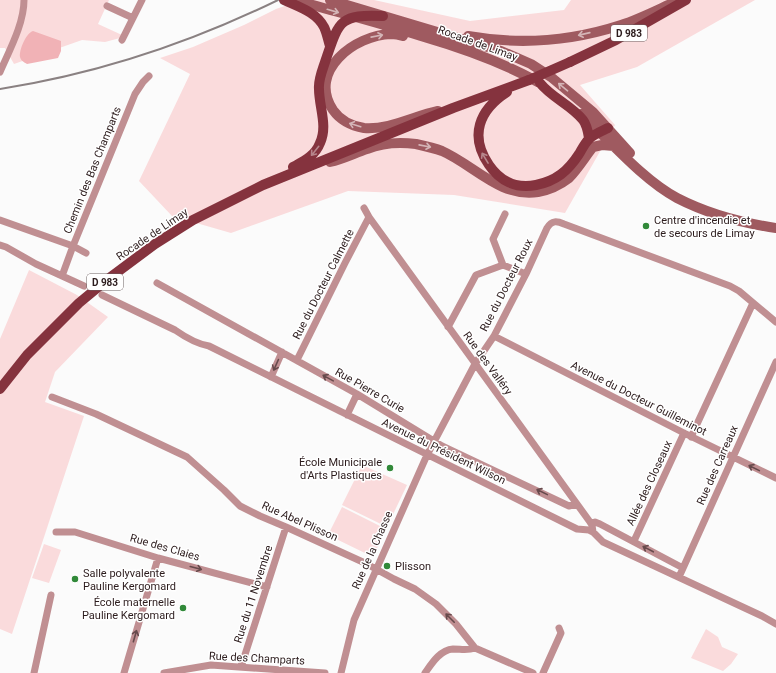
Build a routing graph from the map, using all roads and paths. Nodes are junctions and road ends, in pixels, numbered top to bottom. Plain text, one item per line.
1 (24, 0) edge
2 (142, 0) edge
3 (284, 0) edge
4 (295, 0) edge
5 (330, 0) edge
6 (680, 0) edge
7 (686, 0) edge
8 (107, 6) dead end
9 (353, 16) junction
10 (383, 16) junction
11 (133, 18) junction
12 (406, 22) junction
13 (122, 40) dead end
14 (452, 45) junction
15 (330, 46) junction
16 (0, 72) edge
17 (149, 76) dead end
18 (526, 81) junction
19 (540, 83) junction
20 (453, 108) junction
21 (604, 130) junction
22 (591, 143) junction
23 (614, 146) junction
24 (305, 168) junction
25 (263, 185) junction
26 (364, 208) dead end
27 (505, 214) dead end
28 (369, 217) junction
29 (728, 217) junction
30 (0, 220) edge
31 (776, 228) edge
32 (0, 245) edge
33 (73, 246) junction
34 (86, 253) dead end
35 (503, 265) junction
36 (526, 274) junction
37 (62, 276) junction
38 (157, 283) dead end
39 (84, 286) dead end
40 (102, 295) dead end
41 (753, 302) junction
42 (776, 322) edge
43 (448, 326) junction
44 (494, 336) junction
45 (282, 352) junction
46 (297, 360) junction
47 (776, 362) edge
48 (475, 364) junction
49 (271, 377) junction
50 (0, 389) edge
51 (357, 394) junction
52 (52, 397) dead end
53 (347, 415) junction
54 (684, 433) junction
55 (691, 437) junction
56 (434, 440) junction
57 (427, 455) junction
58 (732, 457) junction
59 (776, 478) edge
60 (577, 504) junction
61 (592, 524) junction
62 (286, 527) junction
63 (56, 532) dead end
64 (593, 532) junction
65 (634, 541) junction
66 (158, 558) junction
67 (376, 568) junction
68 (683, 568) junction
69 (679, 577) junction
70 (267, 587) junction
71 (51, 595) dead end
72 (776, 624) edge
73 (559, 628) dead end
74 (475, 648) junction
75 (241, 667) junction
76 (34, 673) edge
77 (124, 673) edge
78 (164, 673) edge
79 (325, 673) edge
80 (341, 673) edge
81 (425, 673) edge
82 (534, 673) edge
83 (543, 673) edge

1 - 16 street
2 - 11 street
3 - 15 main road
4 -> 9 main road, Rocade de Limay
5 - 10 main road, Rocade de Limay
6 -> 12 main road
7 - 18 main road, D 983, bridge
8 - 11 street
9 - 10 main road
9 - 14 main road, Rocade de Limay
9 - 15 main road
10 - 12 main road, Rocade de Limay
11 - 13 street
21 -> 12 main road, Rocade de Limay
14 - 19 main road, Rocade de Limay
20 -> 14 main road
15 -> 25 main road
17 - 33 street, Chemin des Bas Champarts
18 - 20 main road, D 983
22 -> 18 main road
19 - 21 main road, Rocade de Limay
19 - 22 main road
20 - 24 main road, D 983
21 - 22 main road
21 - 23 main road, Rocade de Limay
21 - 29 main road, Rocade de Limay
22 - 23 main road
24 -> 22 main road
23 - 29 main road, Rocade de Limay
24 - 25 main road, D 983
25 - 50 main road, Rocade de Limay / D 983
26 - 28 street, Rue des Valléry
27 - 35 street
28 - 43 street, Rue des Valléry
28 - 46 street, Rue du Docteur Calmette
29 - 31 main road, Rocade de Limay
30 - 33 street
32 - 37 street
33 - 34 street
33 - 37 street, Chemin des Bas Champarts
35 - 36 street
35 - 43 street
36 - 41 street, Rue du Docteur Roux
36 - 44 street, Rue du Docteur Roux
37 - 39 street
38 - 45 street, Rue Pierre Curie
40 - 49 street, Avenue du Président Wilson
41 - 42 street
41 - 55 street
43 - 48 street, Rue des Valléry
44 - 48 street, Rue du Docteur Roux
44 - 54 street, Avenue du Docteur Guilleminot
45 - 46 street, Rue Pierre Curie
45 -> 49 street
51 -> 46 street, Rue Pierre Curie
47 - 58 street, Rue des Carreaux
48 - 56 street, Rue du Docteur Roux
48 - 60 street, Rue des Valléry
49 - 53 street, Avenue du Président Wilson
51 - 53 street
51 - 56 street, Rue Pierre Curie
52 - 62 street, Rue Abel Plisson
53 - 57 street, Avenue du Président Wilson
54 - 55 street, Avenue du Docteur Guilleminot
54 - 65 street, Allée des Closeaux
55 - 58 street, Avenue du Docteur Guilleminot
56 - 57 street, Rue de la Chasse
60 -> 56 street, Rue Pierre Curie
57 - 64 street, Avenue du Président Wilson
57 - 67 street, Rue de la Chasse
59 -> 58 street, Avenue du Docteur Guilleminot
58 - 68 street, Rue des Carreaux
60 - 61 street, Rue des Valléry
61 - 64 street, Rue des Valléry
61 - 65 street
62 - 67 street, Rue Abel Plisson
62 - 70 street, Rue du 11 Novembre
63 - 66 street, Rue des Claies
64 - 69 street, Avenue du Président Wilson
68 -> 65 street
66 -> 70 street, Rue des Claies
77 -> 66 street
74 -> 67 street, Rue Abel Plisson
67 - 80 street, Rue de la Chasse
68 - 69 street, Rue des Carreaux
69 - 72 street, Avenue du Président Wilson
70 - 75 street, Rue du 11 Novembre
71 - 76 street
73 - 83 street
74 - 81 street
74 - 82 street, Rue Abel Plisson
75 - 78 street, Rue des Champarts
75 - 79 street, Rue des Champarts

